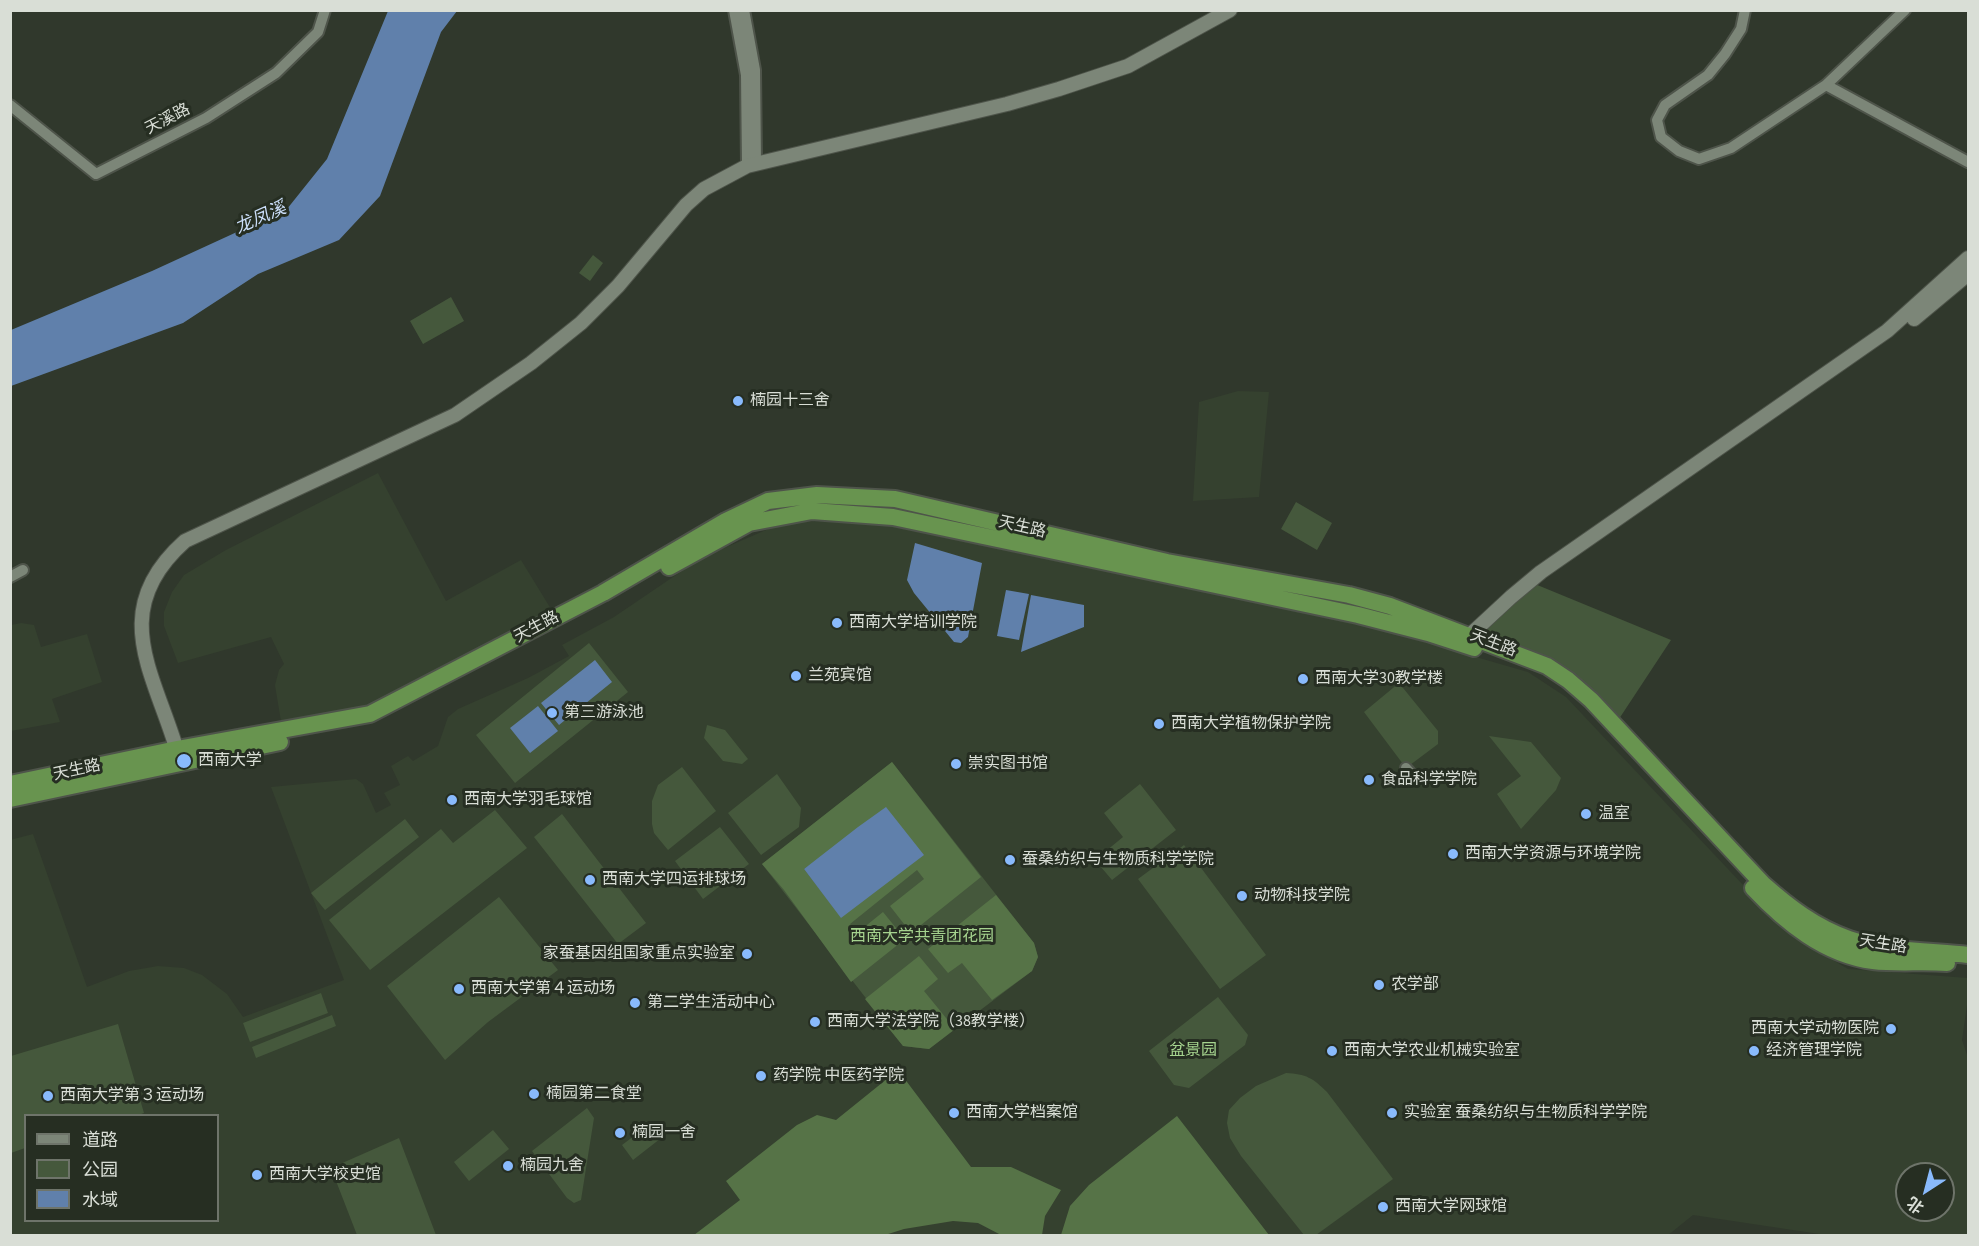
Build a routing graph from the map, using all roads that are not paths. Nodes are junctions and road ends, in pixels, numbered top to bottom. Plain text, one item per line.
1 (325, 10) edge
2 (734, 10) edge
3 (744, 10) edge
4 (1230, 10) edge
5 (1745, 10) edge
6 (1905, 10) edge
7 (1826, 85) junction
8 (10, 105) edge
9 (1968, 162) edge
10 (751, 164) junction
11 (1968, 258) edge
12 (1968, 274) edge
13 (1794, 396) junction
14 (23, 570) dead end
15 (10, 577) edge
16 (1470, 636) junction
17 (179, 756) junction
18 (1406, 768) dead end
19 (1415, 778) dead end
20 (10, 784) edge
21 (10, 799) edge
22 (1968, 955) edge
23 (1968, 966) edge

1 - 8 street, 天溪路
2 - 10 street
3 - 10 street
4 - 10 street
5 - 7 street
6 - 7 street
7 - 9 street
10 - 17 street
11 - 13 street
12 - 13 street
13 - 16 street
14 - 15 street
16 - 17 highway, 天生路
16 - 22 highway, 天生路
17 - 20 highway, 天生路
17 - 21 highway, 天生路
17 - 23 highway, 天生路
18 - 19 street

